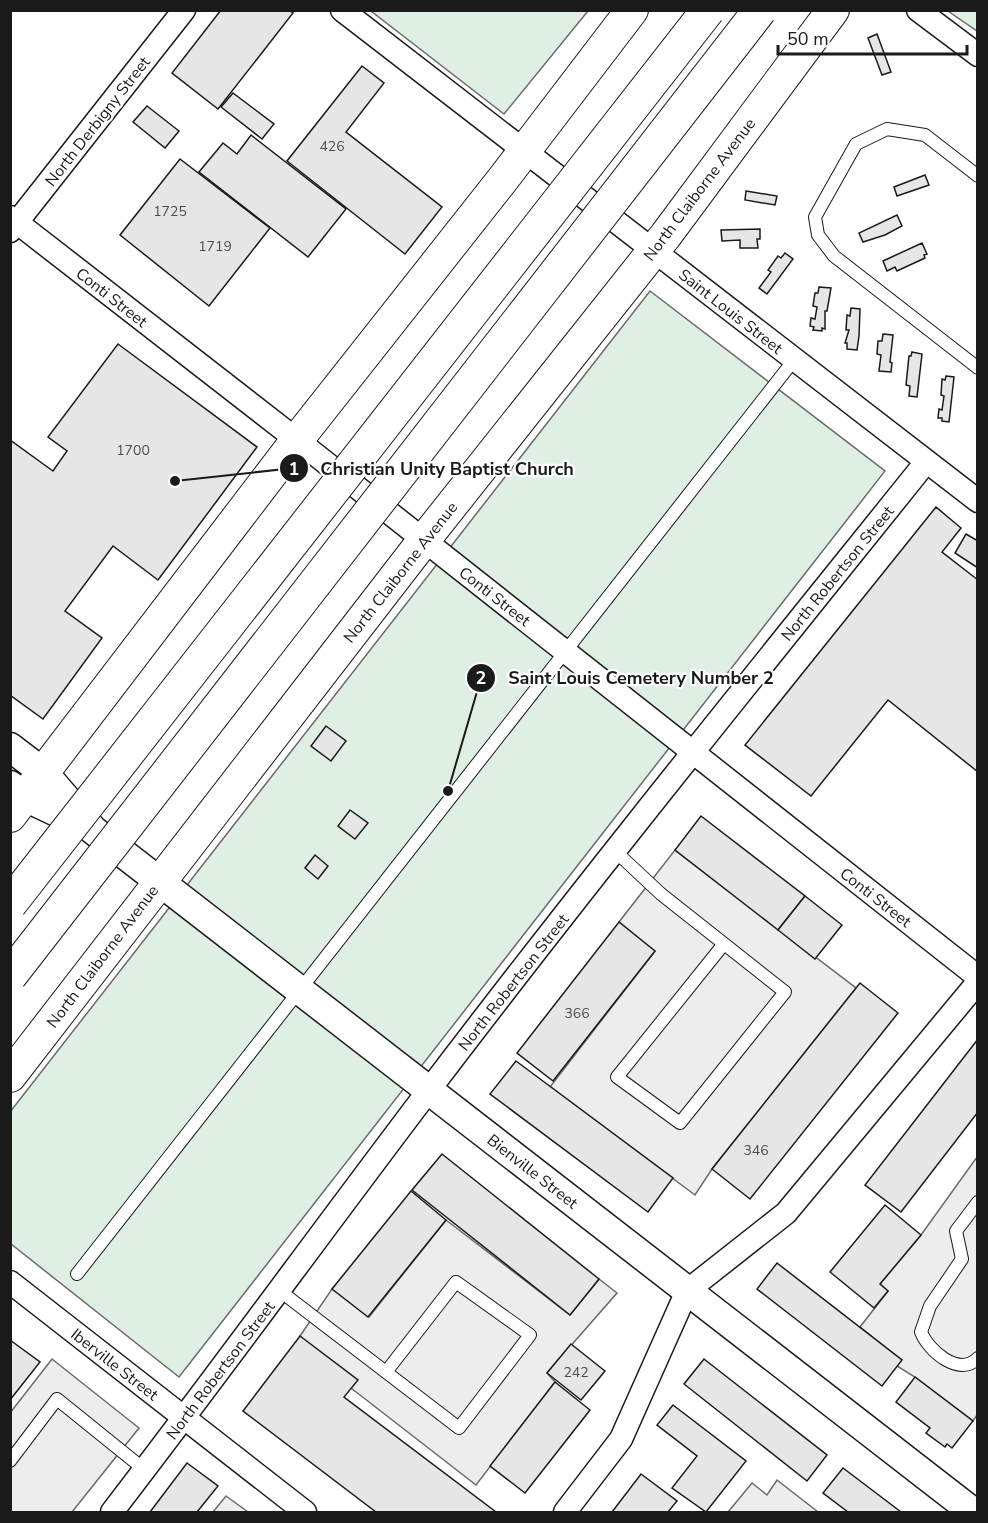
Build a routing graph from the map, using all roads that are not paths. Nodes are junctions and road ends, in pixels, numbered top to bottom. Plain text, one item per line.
1 (184, 10) edge
2 (342, 10) edge
3 (632, 10) edge
4 (708, 10) edge
5 (760, 10) edge
6 (833, 10) edge
7 (918, 10) edge
8 (978, 55) edge
9 (524, 151) junction
10 (978, 176) edge
11 (13, 224) edge
12 (653, 251) junction
13 (794, 360) junction
14 (978, 368) edge
15 (297, 440) junction
16 (926, 462) junction
17 (978, 501) edge
18 (424, 540) junction
19 (564, 651) junction
20 (10, 747) edge
21 (693, 752) junction
22 (23, 793) edge
23 (615, 851) junction
24 (159, 881) junction
25 (10, 904) edge
26 (723, 945) junction
27 (10, 976) edge
28 (978, 977) edge
29 (978, 982) edge
30 (299, 990) junction
31 (10, 1076) edge
32 (429, 1090) junction
33 (978, 1202) edge
34 (77, 1274) dead end
35 (10, 1282) edge
36 (687, 1291) junction
37 (280, 1292) junction
38 (978, 1358) edge
39 (386, 1372) junction
40 (184, 1418) junction
41 (10, 1461) edge
42 (145, 1470) junction
43 (112, 1512) edge
44 (306, 1512) edge
45 (565, 1512) edge
46 (973, 1512) edge

1 - 11 street, North Derbigny Street
2 - 9 street, Saint Louis Street
3 - 9 main road
4 - 25 highway, bridge
5 - 27 highway, bridge
6 - 12 main road, North Claiborne Avenue
7 - 8 street
9 - 12 street, Saint Louis Street
9 - 15 main road
10 - 14 lane
11 - 15 street, Conti Street
12 - 13 street, Saint Louis Street
12 - 18 main road, North Claiborne Avenue
13 - 16 street, Saint Louis Street
13 - 19 lane
15 - 18 street, Conti Street
15 - 22 main road
16 - 17 street, Saint Louis Street
16 - 21 street, North Robertson Street
18 - 19 street, Conti Street
18 - 24 main road, North Claiborne Avenue
19 - 21 street, Conti Street
19 - 30 lane
20 - 22 street, Bienville Street
21 - 23 street, North Robertson Street
21 - 28 street, Conti Street
22 - 24 street, Bienville Street
23 - 26 lane
23 - 32 street, North Robertson Street
24 - 30 street, Bienville Street
24 - 31 main road, North Claiborne Avenue
26 - 26 lane
29 - 36 street
30 - 32 street, Bienville Street
30 - 34 lane
32 - 36 street, Bienville Street
32 - 37 street, North Robertson Street
33 - 38 lane
35 - 40 street, Iberville Street
36 - 45 street
36 - 46 street, Bienville Street
37 - 39 lane
37 - 40 street, North Robertson Street
39 - 39 lane
40 - 42 street, North Robertson Street
40 - 44 street, Iberville Street
41 - 42 lane
42 - 43 street, North Robertson Street

